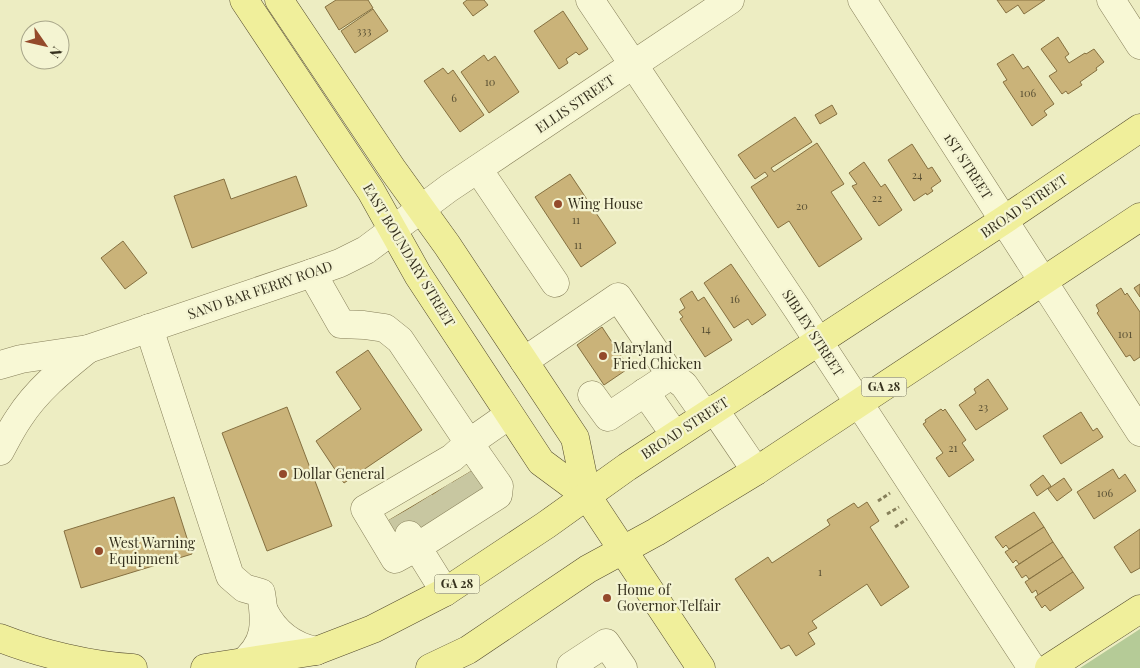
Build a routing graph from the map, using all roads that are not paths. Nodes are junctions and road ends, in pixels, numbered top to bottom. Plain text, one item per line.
1 (244, 0) edge
2 (279, 0) edge
3 (590, 0) edge
4 (730, 0) edge
5 (862, 0) edge
6 (1111, 0) edge
7 (1140, 45) edge
8 (632, 65) junction
9 (1140, 128) edge
10 (478, 168) junction
11 (421, 210) junction
12 (1140, 217) edge
13 (1004, 220) junction
14 (393, 230) junction
15 (312, 273) junction
16 (1043, 282) junction
17 (555, 283) dead end
18 (149, 328) junction
19 (818, 342) junction
20 (88, 349) junction
21 (524, 361) junction
22 (0, 366) edge
23 (671, 375) junction
24 (644, 392) junction
25 (592, 394) dead end
26 (859, 403) junction
27 (709, 412) junction
28 (509, 415) junction
29 (1140, 432) edge
30 (675, 435) junction
31 (0, 452) edge
32 (756, 471) junction
33 (587, 496) junction
34 (437, 500) junction
35 (623, 550) junction
36 (445, 592) junction
37 (1140, 609) edge
38 (264, 611) junction
39 (0, 638) edge
40 (316, 651) junction
41 (241, 664) junction
42 (571, 666) dead end
43 (694, 666) edge
44 (133, 668) edge
45 (205, 668) edge
46 (430, 668) edge
47 (623, 668) edge
48 (1032, 668) edge
49 (1049, 668) edge

1 - 14 main road, EAST BOUNDARY STREET
2 - 11 main road, EAST BOUNDARY STREET
3 - 8 street, SIBLEY STREET
4 - 8 street, ELLIS STREET
5 - 13 street, 1ST STREET
6 - 7 street
8 - 10 street, ELLIS STREET
8 - 19 street, SIBLEY STREET
9 - 13 main road, BROAD STREET / GA 28
10 - 11 street, ELLIS STREET
10 - 17 street
11 - 14 street, SAND BAR FERRY ROAD
11 - 21 main road, EAST BOUNDARY STREET
12 - 16 main road, GA 28
13 - 16 street, 1ST STREET
13 - 19 main road, BROAD STREET / GA 28
14 - 15 street, SAND BAR FERRY ROAD
14 - 28 main road, EAST BOUNDARY STREET
15 - 18 street, SAND BAR FERRY ROAD
15 - 34 street
16 - 26 main road, GA 28
16 - 29 street, 1ST STREET
18 - 20 street, SAND BAR FERRY ROAD
18 - 38 street
19 - 26 street, SIBLEY STREET
19 - 27 main road, BROAD STREET / GA 28
20 - 22 street
20 - 31 street
21 - 23 street
21 - 33 main road, EAST BOUNDARY STREET
23 - 24 street
23 - 27 street
24 - 25 street
24 - 30 street
26 - 32 main road, GA 28
26 - 48 street, SIBLEY STREET
27 - 30 main road, BROAD STREET / GA 28
27 - 32 street
28 - 33 main road, EAST BOUNDARY STREET
28 - 34 street
30 - 33 main road, BROAD STREET / GA 28
32 - 35 main road, GA 28
33 - 35 main road, EAST BOUNDARY STREET
33 - 36 main road, BROAD STREET / GA 28
34 - 36 street
35 - 43 main road, EAST BOUNDARY STREET
35 - 46 main road, GA 28
36 - 40 main road, BROAD STREET / GA 28
37 - 49 main road
38 - 40 street
38 - 41 street
39 - 44 main road
40 - 41 main road, BROAD STREET / GA 28
41 - 45 main road, BROAD STREET / GA 28
42 - 47 street

